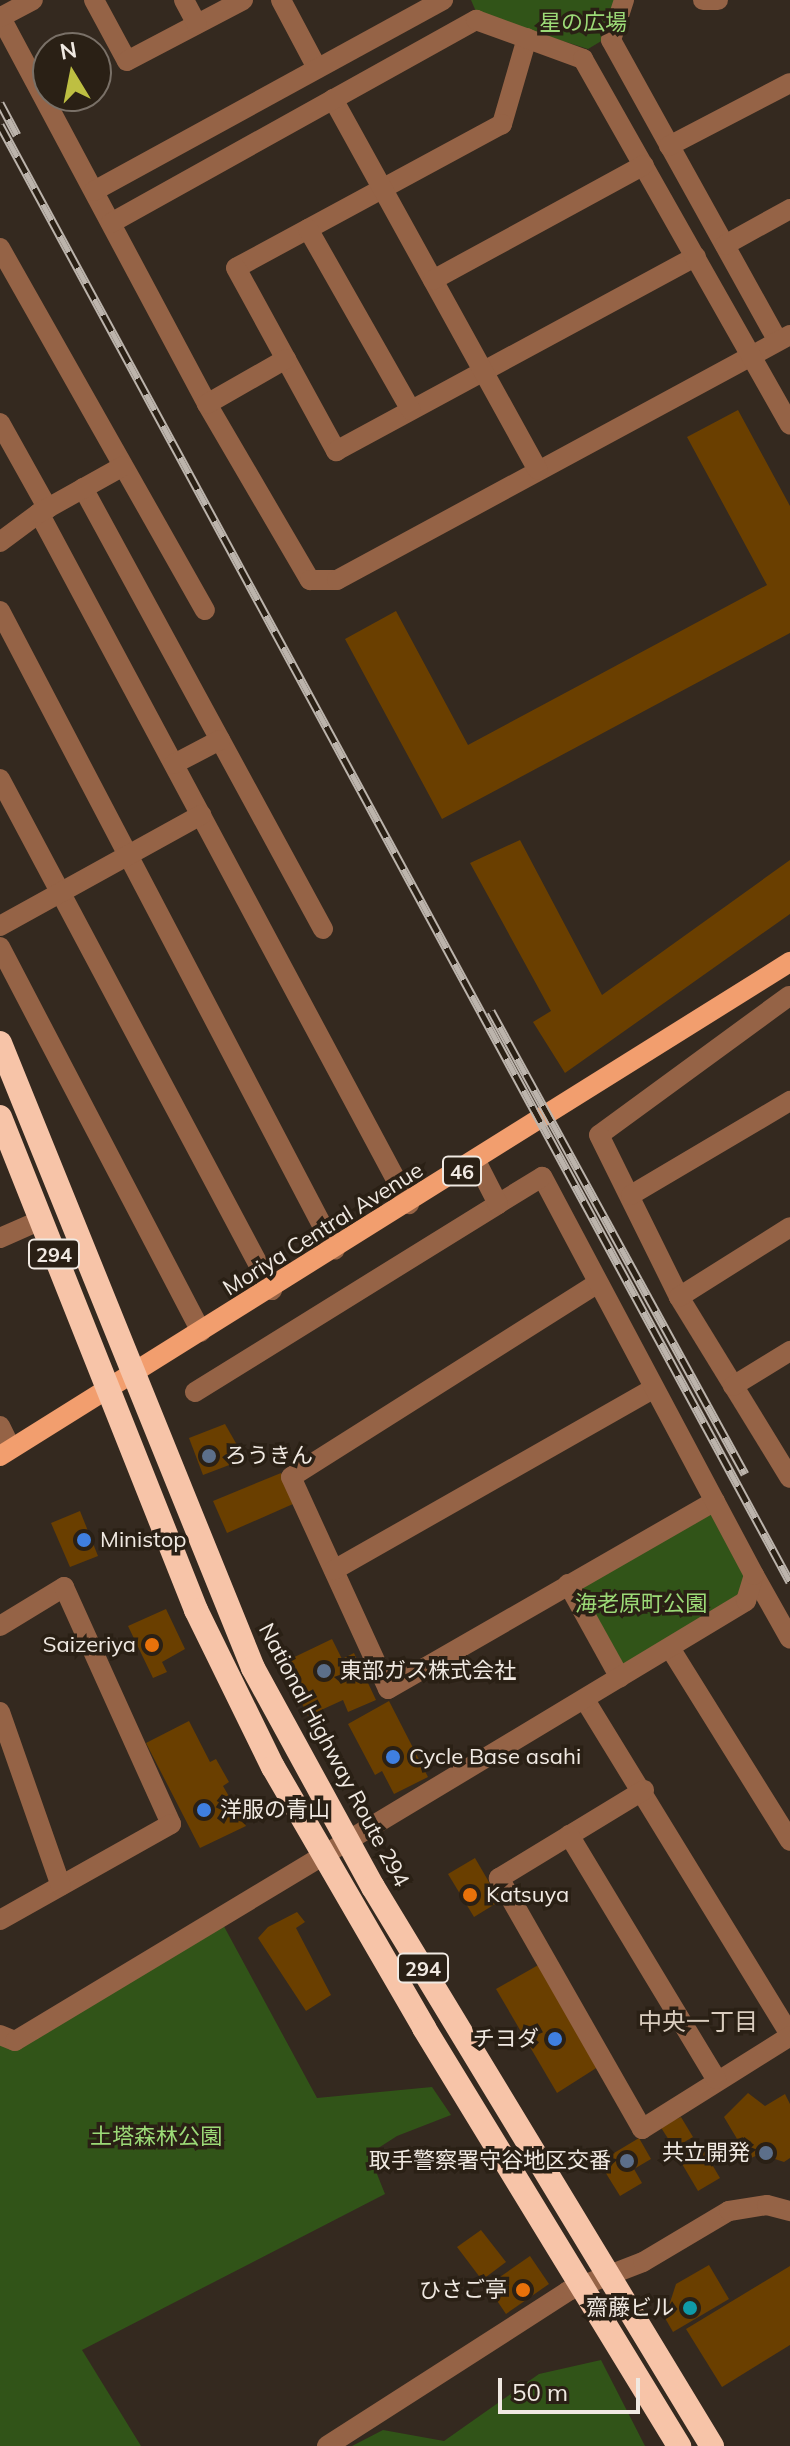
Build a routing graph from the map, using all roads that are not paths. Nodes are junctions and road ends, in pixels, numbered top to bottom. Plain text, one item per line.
1 (33, 0) edge
2 (94, 0) edge
3 (184, 0) edge
4 (243, 0) edge
5 (281, 0) edge
6 (443, 0) edge
7 (624, 0) edge
8 (703, 0) edge
9 (718, 0) edge
10 (0, 17) edge
11 (197, 24) junction
12 (527, 38) junction
13 (317, 68) junction
14 (790, 83) edge
15 (333, 99) junction
16 (669, 146) junction
17 (644, 165) junction
18 (383, 188) junction
19 (94, 191) junction
20 (790, 209) edge
21 (111, 223) junction
22 (308, 229) junction
23 (725, 245) junction
24 (0, 248) edge
25 (696, 256) junction
26 (433, 280) junction
27 (784, 338) edge
28 (752, 356) junction
29 (286, 359) junction
30 (483, 371) junction
31 (207, 404) junction
32 (411, 410) junction
33 (0, 423) edge
34 (790, 425) edge
35 (123, 466) junction
36 (537, 469) junction
37 (83, 488) junction
38 (44, 511) junction
39 (2, 536) edge
40 (205, 610) dead end
41 (0, 611) edge
42 (220, 740) junction
43 (174, 764) junction
44 (0, 779) edge
45 (201, 815) junction
46 (127, 853) junction
47 (59, 891) junction
48 (0, 926) edge
49 (323, 929) dead end
50 (0, 947) edge
51 (790, 962) edge
52 (766, 980) junction
53 (790, 996) edge
54 (0, 1043) edge
55 (790, 1101) edge
56 (0, 1117) edge
57 (476, 1161) junction
58 (631, 1195) junction
59 (409, 1204) junction
60 (498, 1204) junction
61 (41, 1220) junction
62 (790, 1227) edge
63 (0, 1238) edge
64 (335, 1250) junction
65 (598, 1283) junction
66 (272, 1290) junction
67 (679, 1297) junction
68 (201, 1332) junction
69 (790, 1351) edge
70 (131, 1377) junction
71 (733, 1386) junction
72 (654, 1388) junction
73 (108, 1391) junction
74 (195, 1392) dead end
75 (0, 1426) edge
76 (5, 1452) edge
77 (790, 1478) edge
78 (715, 1501) junction
79 (334, 1570) junction
80 (754, 1575) junction
81 (568, 1584) junction
82 (0, 1626) edge
83 (790, 1639) edge
84 (670, 1648) junction
85 (620, 1678) junction
86 (585, 1700) junction
87 (0, 1712) edge
88 (644, 1790) junction
89 (569, 1835) junction
90 (348, 1841) junction
91 (790, 1841) edge
92 (323, 1856) junction
93 (61, 1886) junction
94 (0, 1920) edge
95 (0, 2035) edge
96 (790, 2035) edge
97 (716, 2079) junction
98 (790, 2211) edge
99 (608, 2275) junction
100 (582, 2286) junction
101 (327, 2446) edge
102 (679, 2446) edge
103 (712, 2446) edge

1 - 10 street
2 - 11 street
3 - 11 street
4 - 11 street
5 - 13 street
6 - 13 street
7 - 16 street
8 - 9 street
10 - 19 street
12 - 15 street
12 - 17 street
12 - 18 street
13 - 19 street
14 - 16 street
15 - 18 street
15 - 21 street
16 - 23 street
17 - 25 street
17 - 26 street
18 - 22 street
18 - 26 street
19 - 21 street
20 - 23 street
21 - 31 street
22 - 29 street
22 - 32 street
23 - 27 street
24 - 35 street
25 - 28 street
25 - 30 street
26 - 30 street
27 - 28 street
28 - 34 street
28 - 36 street
29 - 31 street
29 - 32 street
30 - 32 street
30 - 36 street
31 - 36 street
33 - 38 street
35 - 37 street
35 - 40 street
37 - 38 street
37 - 42 street
38 - 39 street
38 - 43 street
41 - 46 street
42 - 43 street
42 - 49 street
43 - 45 street
44 - 47 street
45 - 46 street
45 - 59 street
46 - 47 street
46 - 64 street
47 - 48 street
47 - 66 street
50 - 68 street
51 - 52 main road, Moriya Central Avenue / 46
52 - 53 street
52 - 57 main road, Moriya Central Avenue / 46
53 - 58 street
54 - 70 highway, National Highway Route 294 / 294
55 - 58 street
56 - 61 highway, 294
57 - 59 main road, Moriya Central Avenue / 46
57 - 60 street
58 - 67 street
59 - 64 main road, Moriya Central Avenue / 46
60 - 65 street
60 - 74 street
61 - 63 street
61 - 73 highway, 294
62 - 67 street
64 - 66 main road, Moriya Central Avenue / 46
65 - 72 street
65 - 79 street
66 - 68 main road, Moriya Central Avenue / 46
67 - 71 street
68 - 70 main road, Moriya Central Avenue / 46
69 - 71 street
70 - 73 main road, Moriya Central Avenue / 46
70 - 90 highway, National Highway Route 294 / 294
71 - 77 street
72 - 78 street
72 - 79 street
73 - 76 main road, Moriya Central Avenue / 46
73 - 92 highway, 294
75 - 76 street
78 - 80 street
78 - 81 street
79 - 81 street
80 - 83 street
80 - 84 street
81 - 85 street
82 - 93 street
84 - 85 street
84 - 91 street
85 - 86 street
86 - 88 street
86 - 90 street
87 - 93 street
88 - 89 street
88 - 96 street
89 - 97 street
89 - 97 street
90 - 92 street
90 - 99 highway, National Highway Route 294 / 294
92 - 95 street
92 - 100 highway, 294
93 - 94 street
96 - 97 street
98 - 99 street
99 - 100 street
99 - 103 highway, National Highway Route 294 / 294
100 - 101 street
100 - 102 highway, 294

